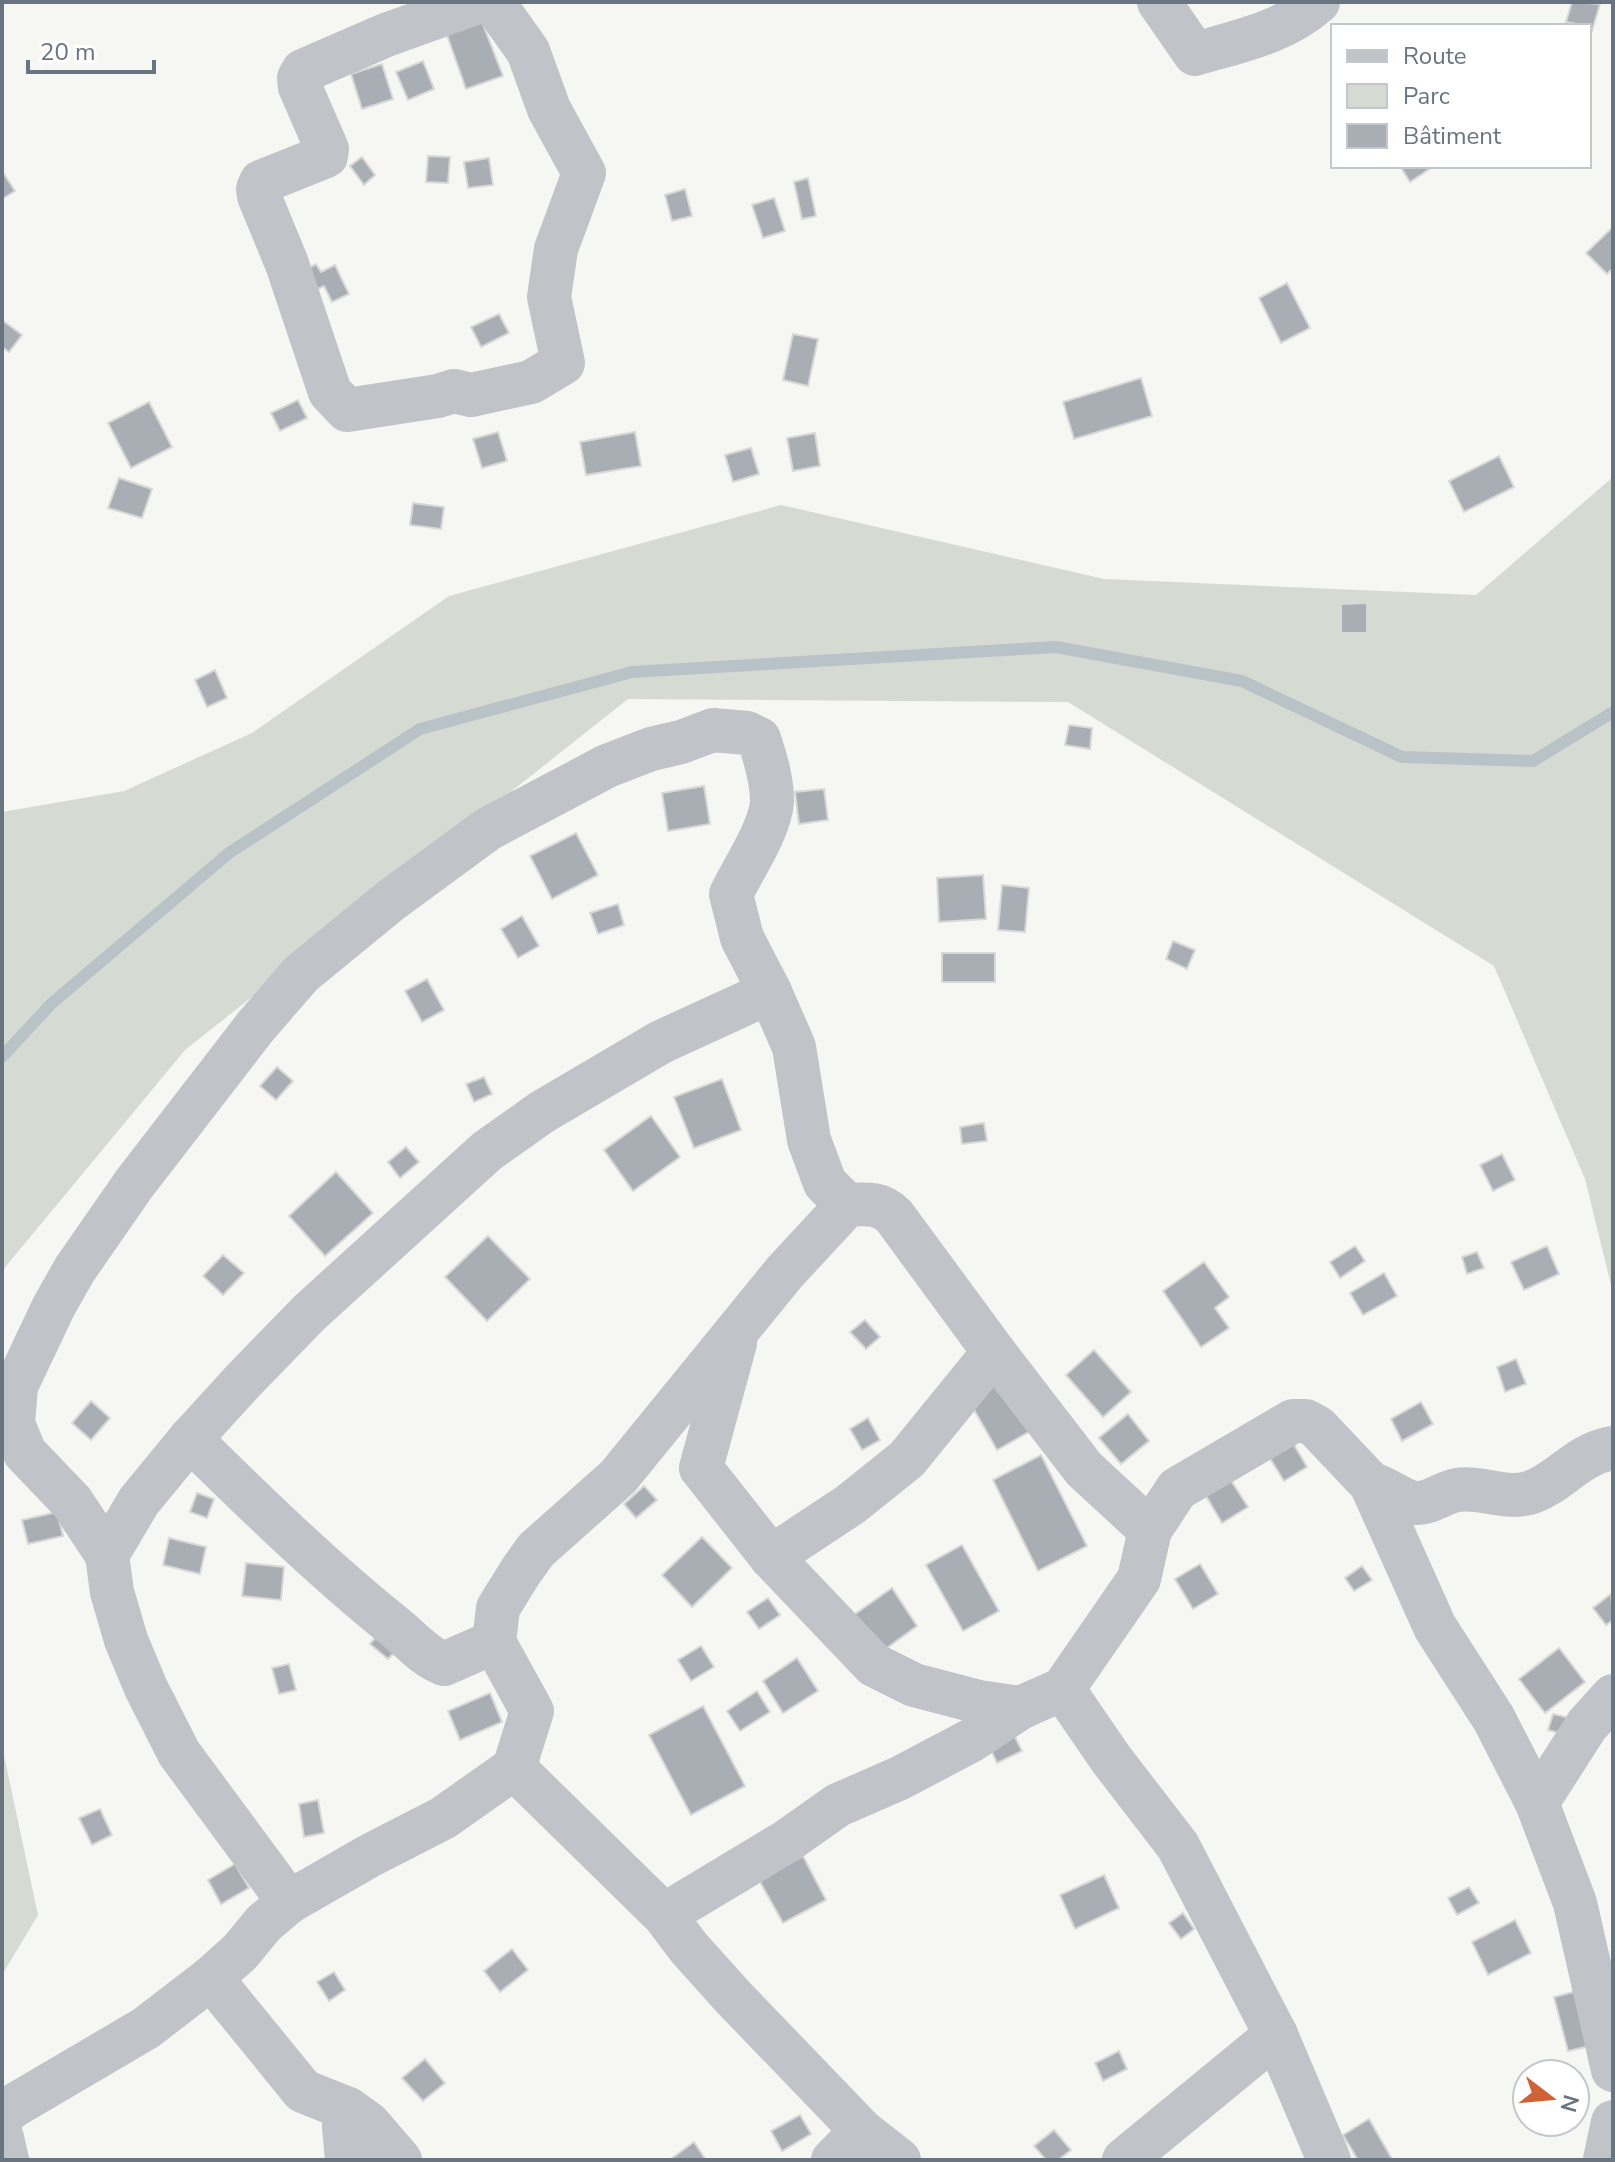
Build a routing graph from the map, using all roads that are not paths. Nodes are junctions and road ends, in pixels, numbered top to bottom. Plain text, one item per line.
1 (478, 2) edge
2 (493, 2) edge
3 (1159, 2) edge
4 (1318, 2) edge
5 (770, 992) junction
6 (847, 1205) junction
7 (739, 1329) junction
8 (994, 1352) junction
9 (190, 1439) junction
10 (1613, 1448) edge
11 (1371, 1484) junction
12 (1150, 1530) junction
13 (107, 1555) junction
14 (771, 1557) junction
15 (494, 1642) junction
16 (1063, 1689) junction
17 (1613, 1696) edge
18 (1020, 1708) junction
19 (514, 1768) junction
20 (1537, 1803) junction
21 (289, 1902) junction
22 (664, 1915) junction
23 (211, 1978) junction
24 (1276, 2035) junction
25 (1613, 2070) edge
26 (348, 2109) junction
27 (2, 2119) edge
28 (1613, 2122) edge
29 (2, 2138) edge
30 (848, 2146) edge
31 (7, 2160) edge
32 (347, 2160) edge
33 (400, 2160) edge
34 (899, 2160) edge
35 (1124, 2160) edge
36 (1329, 2160) edge
37 (1605, 2160) edge

1 - 2 street
3 - 4 street
5 - 6 street
5 - 9 street
5 - 13 street
6 - 7 street
6 - 8 street
7 - 14 street
7 - 15 street
8 - 12 street
8 - 14 street
9 - 13 street
9 - 15 street
10 - 11 street
11 - 12 street
11 - 20 street
12 - 16 street
13 - 21 street
14 - 18 street
15 - 19 street
16 - 18 street
16 - 24 street
17 - 20 street
18 - 22 street
19 - 21 street
19 - 22 street
20 - 25 street
21 - 23 street
22 - 30 street
23 - 26 street
23 - 27 street
24 - 35 street
24 - 36 street
26 - 32 street
26 - 33 street
28 - 37 street
29 - 31 street
30 - 34 street

